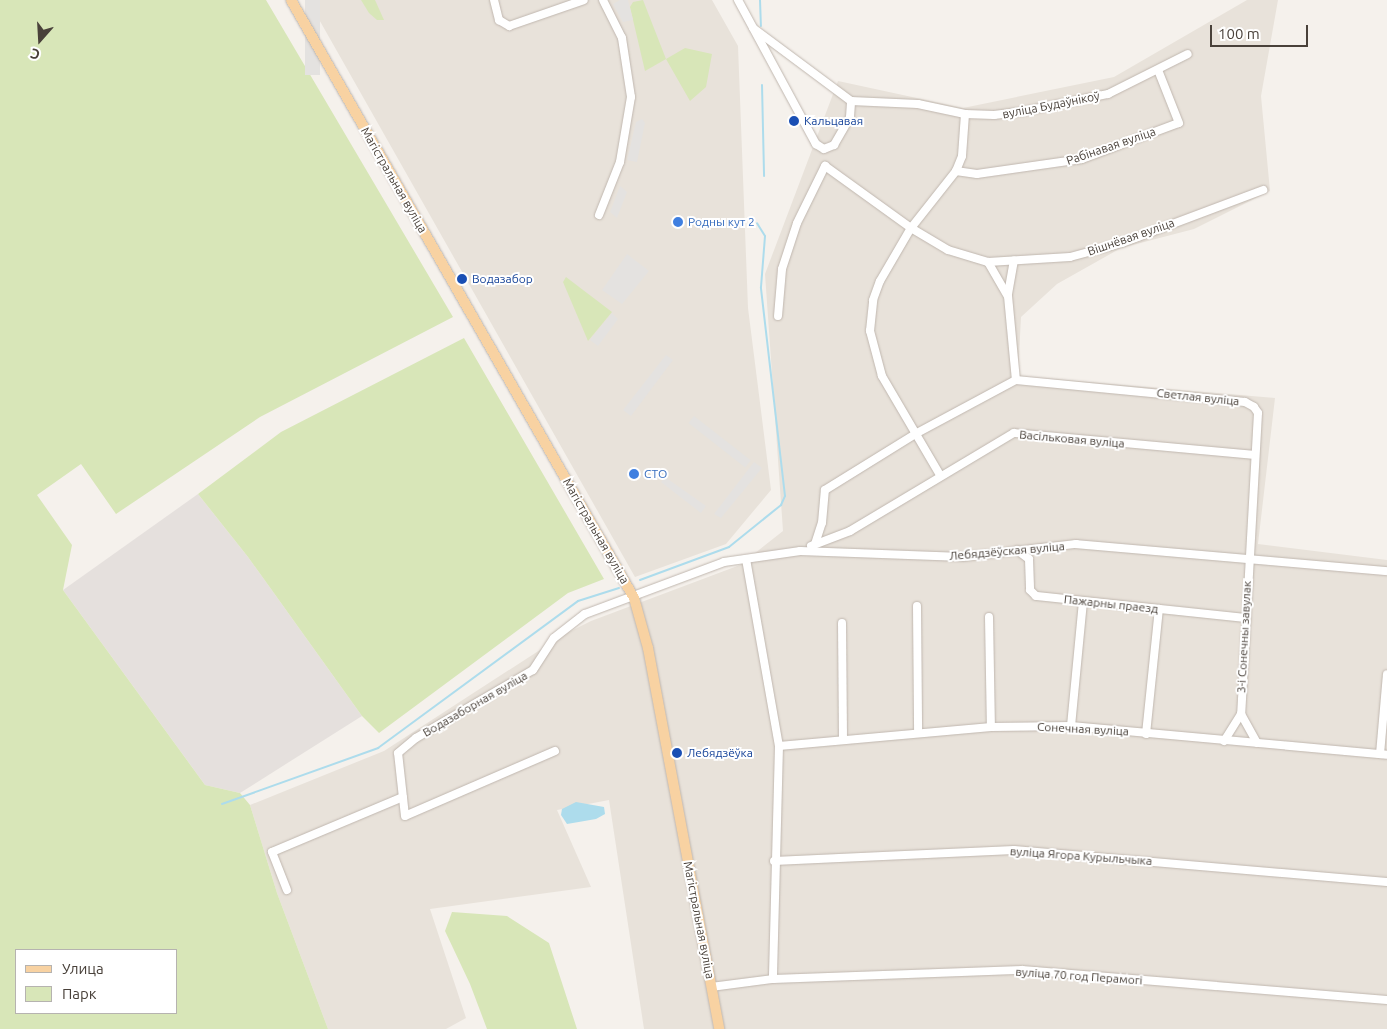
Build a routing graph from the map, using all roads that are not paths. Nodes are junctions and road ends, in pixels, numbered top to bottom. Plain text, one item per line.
1 (291, 0) edge
2 (494, 0) edge
3 (584, 0) edge
4 (603, 0) edge
5 (738, 0) edge
6 (753, 28) junction
7 (1188, 54) dead end
8 (1158, 70) junction
9 (851, 101) junction
10 (965, 114) junction
11 (820, 148) junction
12 (825, 166) junction
13 (956, 171) junction
14 (1263, 190) dead end
15 (599, 215) dead end
16 (911, 228) junction
17 (1014, 261) junction
18 (988, 262) junction
19 (1008, 296) junction
20 (778, 316) dead end
21 (1016, 380) junction
22 (916, 433) junction
23 (1254, 455) junction
24 (940, 475) junction
25 (833, 540) junction
26 (815, 544) junction
27 (1017, 550) junction
28 (800, 551) junction
29 (834, 552) junction
30 (746, 559) junction
31 (1247, 559) junction
32 (1387, 571) edge
33 (634, 598) junction
34 (1082, 602) junction
35 (917, 606) dead end
36 (1159, 609) junction
37 (989, 617) dead end
38 (1244, 618) junction
39 (842, 623) dead end
40 (1387, 674) edge
41 (1241, 714) junction
42 (1071, 726) junction
43 (991, 728) junction
44 (918, 733) junction
45 (1146, 734) junction
46 (843, 740) junction
47 (1224, 741) junction
48 (1257, 743) junction
49 (779, 746) junction
50 (555, 751) dead end
51 (1384, 754) edge
52 (403, 797) junction
53 (774, 861) junction
54 (1387, 882) edge
55 (287, 890) dead end
56 (773, 979) junction
57 (711, 987) junction
58 (1387, 1000) edge
59 (719, 1029) edge

1 - 33 main road, Магістральная вуліца
2 - 3 street
4 - 15 street
5 - 6 street
6 - 9 street
6 - 11 street
7 - 8 street, вуліца Будаўнікоў
8 - 10 street, вуліца Будаўнікоў
8 - 13 street, Рабінавая вуліца
9 - 10 street, вуліца Будаўнікоў
9 - 11 street
10 - 13 street
11 - 12 street
12 - 16 street, Вішнёвая вуліца
12 - 20 street
13 - 16 street
14 - 17 street, Вішнёвая вуліца
16 - 18 street, Вішнёвая вуліца
16 - 22 street
17 - 18 street, Вішнёвая вуліца
17 - 19 street
18 - 19 street
19 - 21 street
21 - 22 street
21 - 23 street, Светлая вуліца
22 - 24 street
22 - 26 street
23 - 24 street, Васільковая вуліца
23 - 31 street, Светлая вуліца
24 - 25 street, Васільковая вуліца
25 - 26 street, Васільковая вуліца
25 - 29 street
26 - 28 street, Васільковая вуліца
27 - 29 street, Лебядзёўская вуліца
27 - 31 street, Лебядзёўская вуліца
27 - 34 street, Пажарны праезд
28 - 29 street, Лебядзёўская вуліца
28 - 30 street, Лебядзёўская вуліца
30 - 33 street, Лебядзёўская вуліца
30 - 49 street
31 - 32 street, Лебядзёўская вуліца
31 - 38 street, 3-і Сонечны завулак
33 - 52 street, Водазаборная вуліца
33 - 57 main road, Магістральная вуліца
34 - 36 street, Пажарны праезд
34 - 42 street
35 - 44 street
36 - 38 street, Пажарны праезд
36 - 45 street
37 - 43 street
38 - 41 street, 3-і Сонечны завулак
39 - 46 street
40 - 51 street
41 - 47 street
41 - 48 street
42 - 43 street, Сонечная вуліца
42 - 45 street, Сонечная вуліца
43 - 44 street, Сонечная вуліца
44 - 46 street, Сонечная вуліца
45 - 47 street, Сонечная вуліца
46 - 49 street, Сонечная вуліца
47 - 48 street, Сонечная вуліца
48 - 51 street, Сонечная вуліца
49 - 53 street
50 - 52 street, Водазаборная вуліца
52 - 55 street
53 - 54 street, вуліца Ягора Курыльчыка
53 - 56 street
56 - 57 street, вуліца 70 год Перамогі
56 - 58 street, вуліца 70 год Перамогі
57 - 59 main road, Магістральная вуліца

